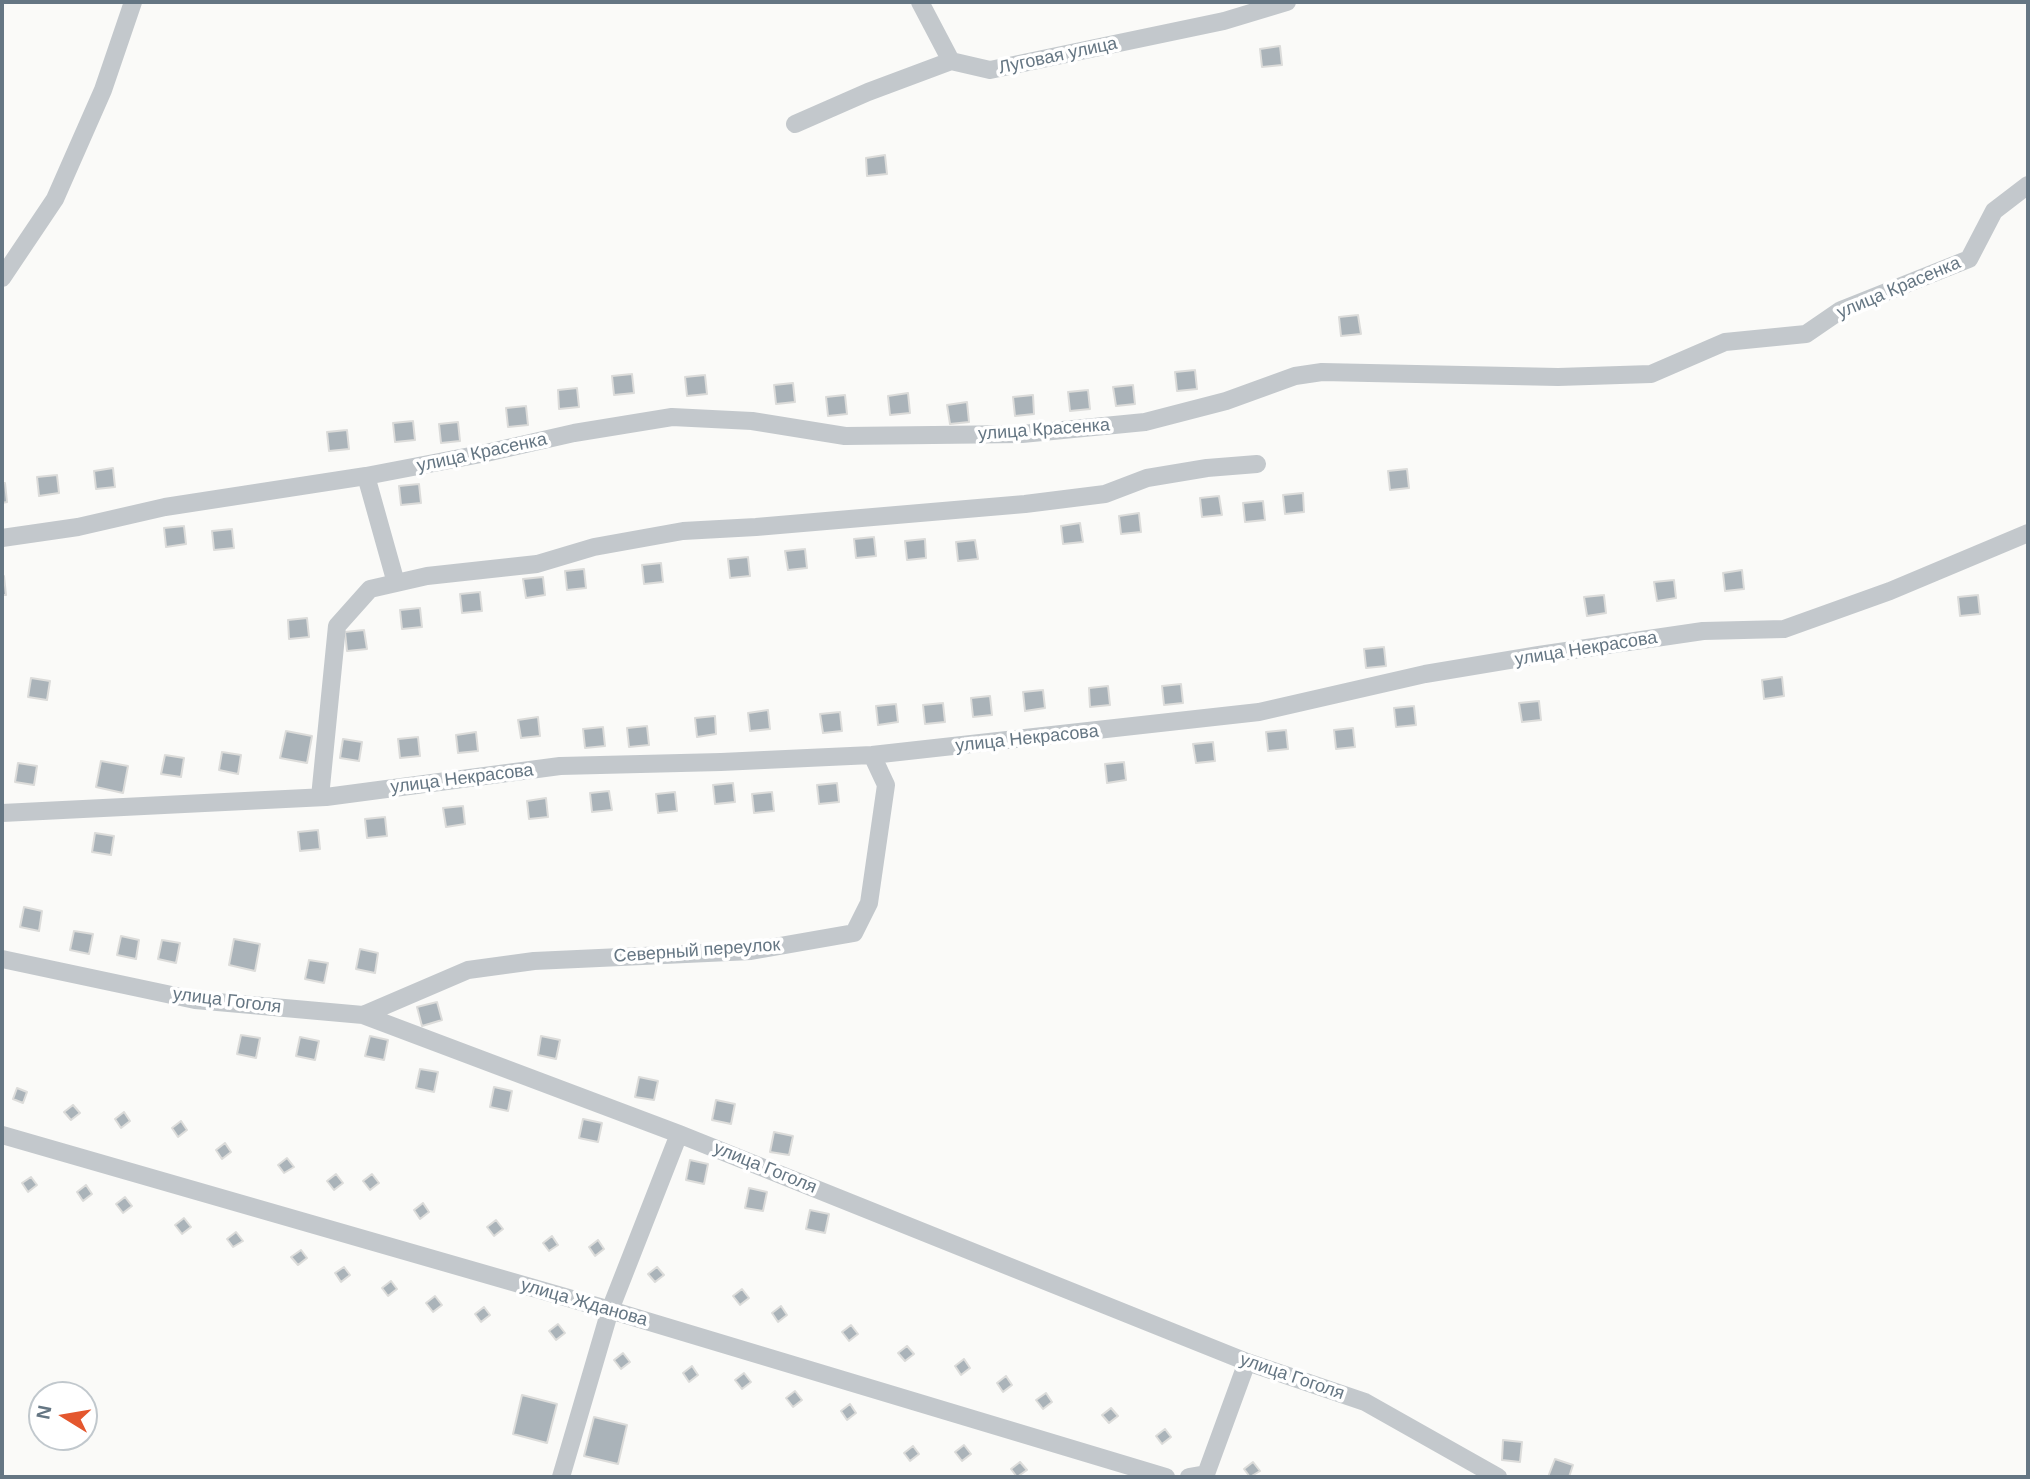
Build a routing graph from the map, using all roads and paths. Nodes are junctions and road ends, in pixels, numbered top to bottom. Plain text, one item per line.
1 (133, 2) edge
2 (919, 2) edge
3 (1287, 2) edge
4 (951, 61) junction
5 (796, 124) dead end
6 (2028, 185) edge
7 (2, 278) edge
8 (1257, 464) dead end
9 (366, 475) junction
10 (2028, 533) edge
11 (2, 538) edge
12 (396, 583) junction
13 (872, 755) junction
14 (320, 797) junction
15 (2, 813) edge
16 (2, 959) edge
17 (363, 1015) junction
18 (679, 1134) junction
19 (2, 1135) edge
20 (610, 1310) junction
21 (1247, 1362) junction
22 (561, 1477) edge
23 (1166, 1477) edge
24 (1189, 1477) edge
25 (1498, 1477) edge

1 - 7 street
2 - 4 street
3 - 4 street, Луговая улица
4 - 5 street
6 - 9 street, улица Красенка
8 - 12 street
9 - 11 street, улица Красенка
9 - 12 street
10 - 13 street, улица Некрасова
12 - 14 street
13 - 14 street, улица Некрасова
13 - 17 street, Северный переулок
14 - 15 street, улица Некрасова
16 - 17 street, улица Гоголя
17 - 18 street, улица Гоголя
18 - 20 street
18 - 21 street, улица Гоголя
19 - 20 street, улица Жданова
20 - 22 street
20 - 23 street, улица Жданова
21 - 24 street
21 - 25 street, улица Гоголя

